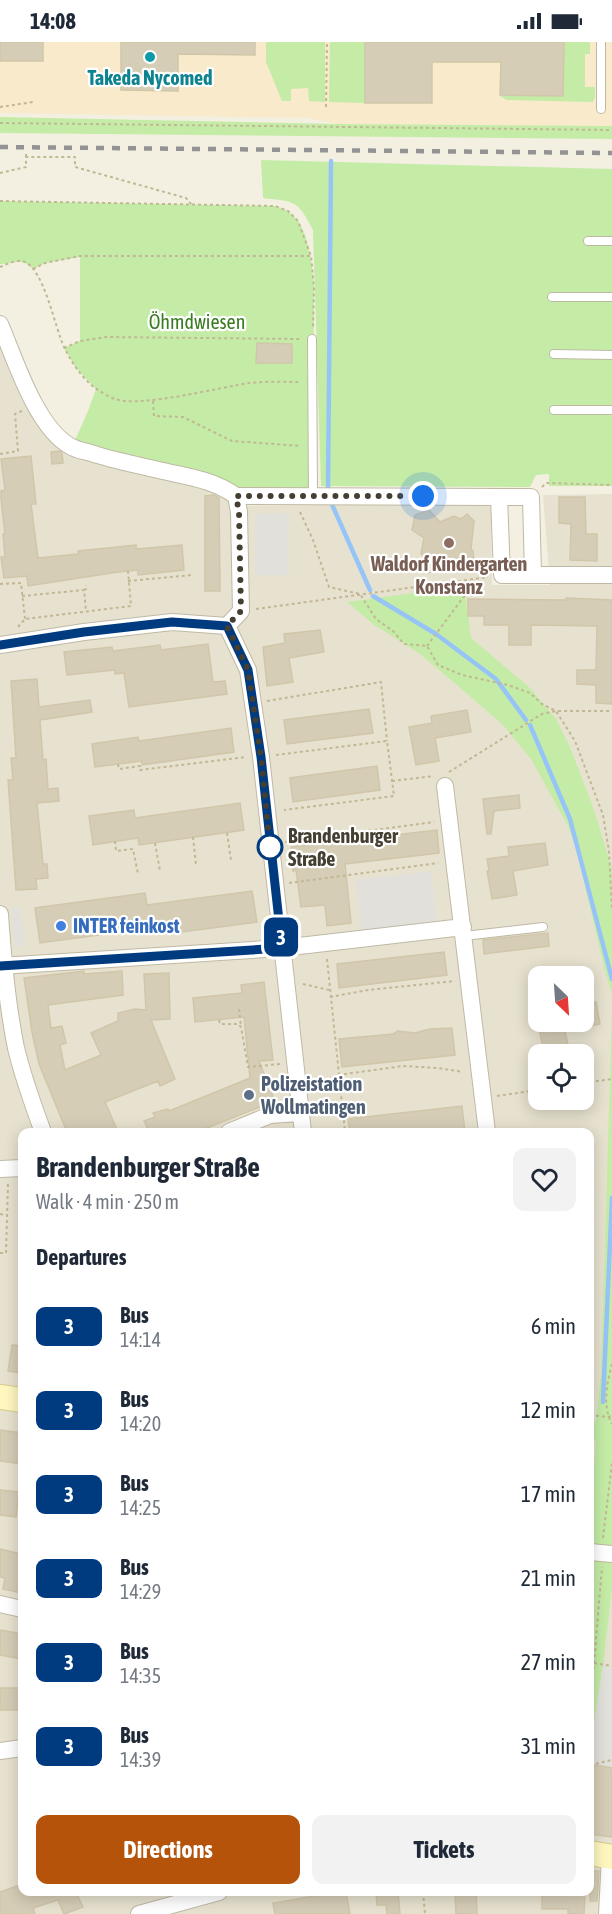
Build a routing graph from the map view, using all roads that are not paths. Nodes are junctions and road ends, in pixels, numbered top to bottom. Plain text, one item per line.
1 (601, 42) edge
2 (601, 109) dead end
3 (588, 241) dead end
4 (612, 241) edge
5 (552, 297) dead end
6 (612, 297) edge
7 (0, 324) edge
8 (312, 339) road end
9 (554, 354) dead end
10 (612, 355) edge
11 (554, 410) dead end
12 (612, 411) edge
13 (236, 496) junction
14 (313, 496) junction
15 (499, 497) junction
16 (612, 574) edge
17 (533, 575) junction
18 (227, 626) junction
19 (6, 644) edge
20 (445, 781) road end
21 (0, 914) edge
22 (543, 927) dead end
23 (464, 931) junction
24 (282, 948) junction
25 (2, 966) edge
26 (300, 1113) junction
27 (42, 1128) edge
28 (239, 1128) edge
29 (302, 1128) edge
30 (487, 1128) edge
31 (0, 1397) edge
32 (18, 1399) edge
33 (0, 1604) edge
34 (18, 1609) edge
35 (18, 1748) edge
36 (0, 1750) edge
37 (604, 1856) edge
38 (204, 1896) edge
39 (139, 1914) edge
40 (608, 1914) edge

1 - 2 lane
3 - 4 lane
5 - 6 lane
7 - 13 street
8 - 14 lane
9 - 10 lane
11 - 12 lane
13 - 14 street
13 - 18 street
14 - 15 street
15 - 17 street
15 - 17 street
16 - 17 street
18 - 19 street
18 - 24 street
20 - 23 street
21 - 25 street
22 - 23 lane
23 - 24 street
23 - 30 street
24 - 25 street
24 - 26 street
25 - 27 street
26 - 28 street
26 - 29 street
31 - 32 main road
33 - 34 street
35 - 36 street
37 - 40 street
38 - 39 street

